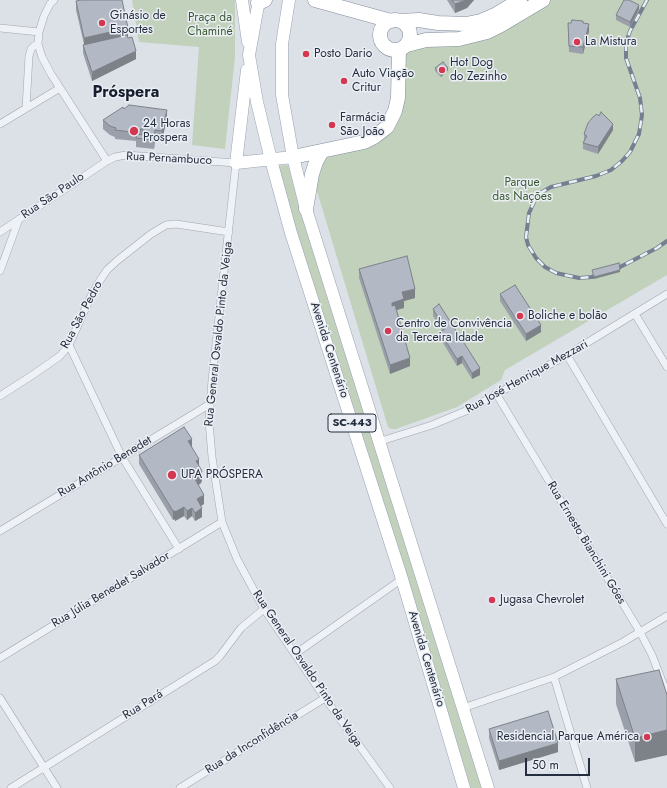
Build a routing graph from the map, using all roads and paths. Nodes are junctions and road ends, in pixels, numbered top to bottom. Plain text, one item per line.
1 (54, 0) edge
2 (242, 0) edge
3 (289, 0) edge
4 (315, 0) edge
5 (520, 0) edge
6 (543, 0) edge
7 (261, 1) edge
8 (396, 21) junction
9 (0, 28) edge
10 (39, 32) junction
11 (38, 44) junction
12 (403, 48) junction
13 (249, 54) junction
14 (60, 88) junction
15 (26, 108) junction
16 (0, 124) edge
17 (322, 152) junction
18 (293, 157) junction
19 (271, 160) junction
20 (107, 161) junction
21 (236, 163) junction
22 (306, 209) junction
23 (19, 219) junction
24 (0, 232) edge
25 (229, 232) junction
26 (0, 271) edge
27 (667, 294) edge
28 (635, 314) junction
29 (69, 345) junction
30 (568, 355) junction
31 (667, 367) edge
32 (497, 395) junction
33 (0, 396) edge
34 (210, 404) junction
35 (378, 442) junction
36 (122, 457) junction
37 (222, 522) junction
38 (667, 524) edge
39 (0, 531) edge
40 (179, 549) junction
41 (402, 579) junction
42 (264, 609) junction
43 (667, 616) edge
44 (640, 632) junction
45 (295, 654) junction
46 (0, 658) edge
47 (554, 677) junction
48 (667, 694) edge
49 (0, 698) edge
50 (325, 698) junction
51 (463, 708) junction
52 (44, 768) junction
53 (11, 788) edge
54 (57, 788) edge
55 (180, 788) edge
56 (390, 788) edge
57 (464, 788) edge
58 (488, 788) edge
59 (587, 788) edge

1 - 10 street
2 - 13 main road, Rua General Osvaldo Pinto da Veiga
3 - 18 main road, Avenida Centenário
4 - 8 highway
5 - 8 highway
6 - 12 highway
7 - 13 main road, Avenida Centenário
8 - 12 highway
8 - 12 highway
9 - 10 street
10 - 11 street
11 - 14 street
11 - 15 street
12 - 17 highway
13 - 19 main road, Avenida Centenário / SC-443
13 - 21 main road, Rua General Osvaldo Pinto da Veiga
14 - 15 street
14 - 20 street
15 - 16 street
17 - 18 highway
17 - 22 highway
18 - 19 main road, Rua Pernambuco
18 - 22 main road, Avenida Centenário
19 - 21 main road, Rua Pernambuco
19 - 41 main road, Avenida Centenário / SC-443
20 - 21 street, Rua Pernambuco
20 - 23 street, Rua São Paulo
21 - 25 street, Rua General Osvaldo Pinto da Veiga
22 - 35 main road, Avenida Centenário
23 - 24 street, Rua São Paulo
23 - 26 street
25 - 29 street, Rua São Pedro
25 - 34 street, Rua General Osvaldo Pinto da Veiga
27 - 28 street, Rua José Henrique Mezzari
28 - 30 street, Rua José Henrique Mezzari
28 - 31 street
29 - 33 street, Rua São Pedro
29 - 36 street
30 - 32 street, Rua José Henrique Mezzari
30 - 38 street
32 - 35 street, Rua José Henrique Mezzari
32 - 44 street, Rua Ernesto Bianchini Góes
34 - 36 street, Rua Antônio Benedet
34 - 37 street, Rua General Osvaldo Pinto da Veiga
35 - 51 main road, Avenida Centenário
36 - 39 street, Rua Antônio Benedet
36 - 40 street
37 - 40 street, Rua Júlia Benedet Salvador
37 - 42 street, Rua General Osvaldo Pinto da Veiga
40 - 46 street, Rua Júlia Benedet Salvador
41 - 45 street
41 - 57 main road, Avenida Centenário / SC-443
42 - 45 street, Rua General Osvaldo Pinto da Veiga
42 - 52 street, Rua Pará
43 - 44 street
44 - 47 street
44 - 48 street, Rua Ernesto Bianchini Góes
45 - 50 street, Rua General Osvaldo Pinto da Veiga
47 - 51 street
47 - 59 street
49 - 52 street
50 - 55 street, Rua da Inconfidência
50 - 56 street, Rua General Osvaldo Pinto da Veiga
51 - 58 main road, Avenida Centenário
52 - 53 street, Rua Pará
52 - 54 street

